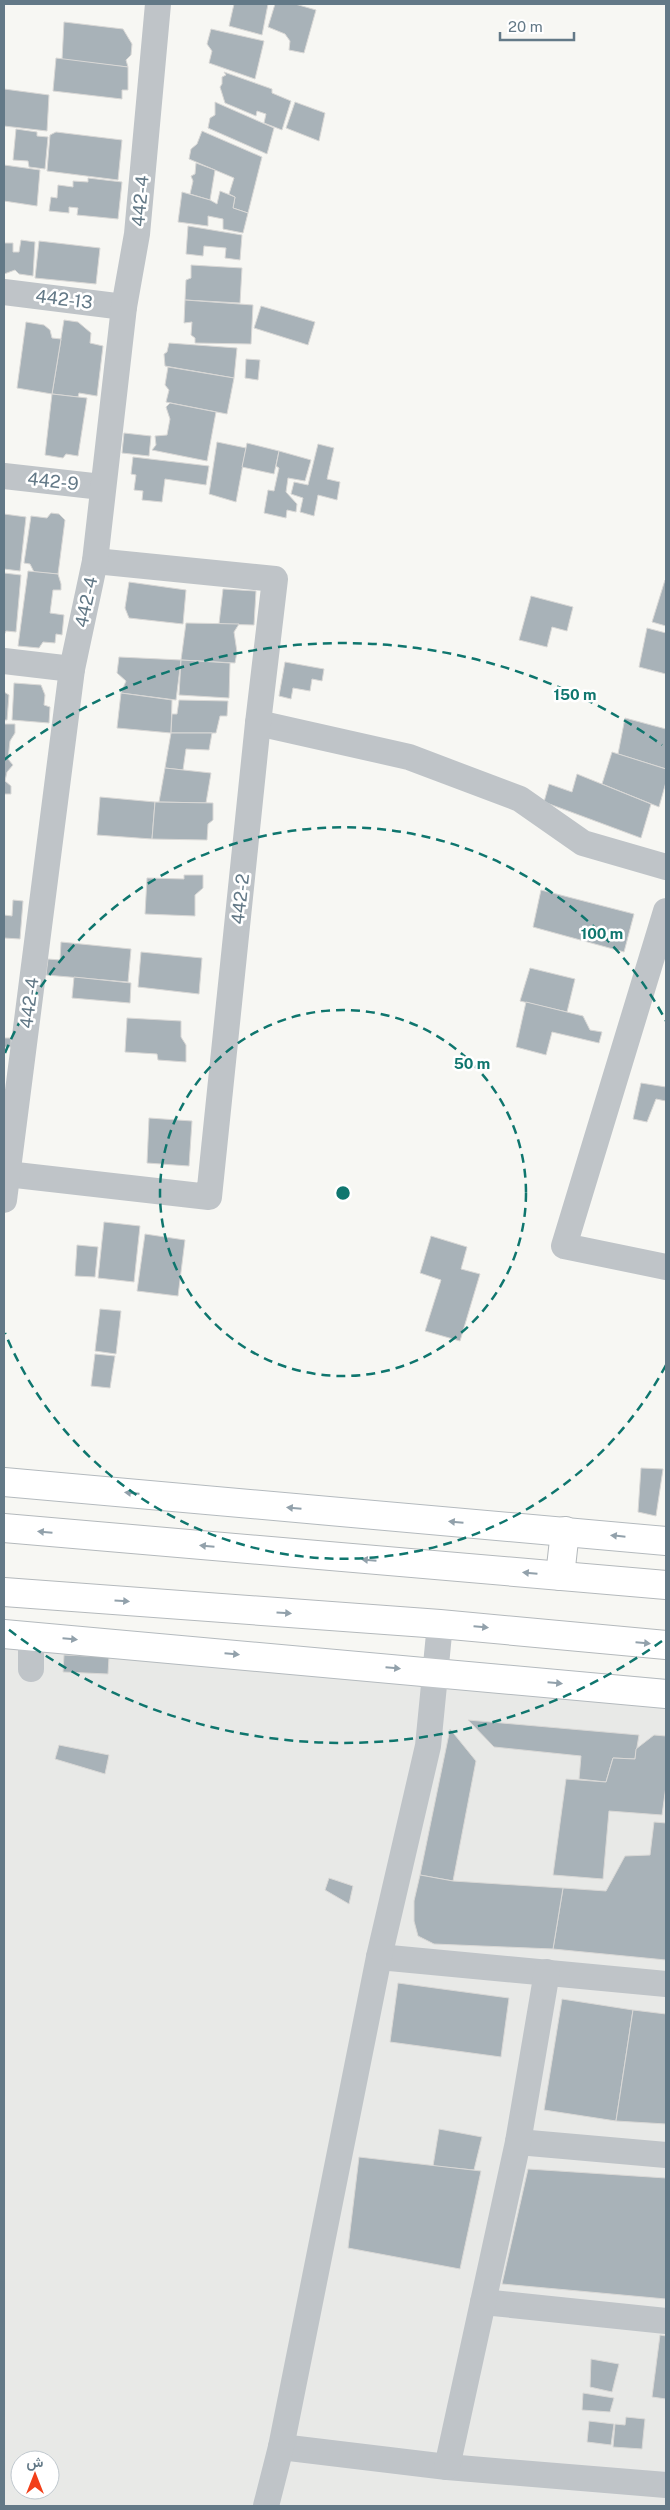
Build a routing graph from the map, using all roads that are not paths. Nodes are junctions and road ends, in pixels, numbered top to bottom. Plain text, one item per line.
1 (158, 4) edge
2 (4, 292) edge
3 (124, 307) junction
4 (4, 476) edge
5 (102, 487) junction
6 (94, 562) junction
7 (4, 662) edge
8 (72, 669) junction
9 (258, 723) junction
10 (666, 867) edge
11 (666, 911) edge
12 (7, 1174) junction
13 (4, 1200) edge
14 (666, 1267) edge
15 (4, 1482) edge
16 (4, 1528) edge
17 (565, 1531) junction
18 (666, 1541) edge
19 (560, 1576) junction
20 (666, 1585) edge
21 (4, 1592) edge
22 (440, 1624) junction
23 (4, 1634) edge
24 (31, 1636) junction
25 (666, 1645) edge
26 (31, 1669) dead end
27 (437, 1672) junction
28 (666, 1694) edge
29 (379, 1957) junction
30 (547, 1972) junction
31 (666, 1984) edge
32 (518, 2142) junction
33 (666, 2155) edge
34 (483, 2302) junction
35 (666, 2321) edge
36 (281, 2447) junction
37 (447, 2467) junction
38 (666, 2485) edge
39 (266, 2506) edge

1 - 3 street, 442-4
2 - 3 street, 442-13
3 - 5 street, 442-4
4 - 5 street, 442-9
5 - 6 street, 442-4
6 - 8 street, 442-4
6 - 9 street, 442-2
7 - 8 street
8 - 12 street, 442-4
9 - 10 street
9 - 12 street, 442-2
11 - 14 street
12 - 13 street, 442-4
17 -> 15 main road
19 -> 16 main road
18 -> 17 main road
17 - 19 main road
19 - 20 main road
21 -> 22 main road
22 -> 25 main road
22 - 27 street
23 - 24 main road
24 - 26 street
24 -> 27 main road
27 -> 28 main road
27 - 29 street
29 - 30 street
29 - 36 street
30 - 31 street
30 - 32 street
32 - 33 street
32 - 34 street
34 - 35 street
34 - 37 street
36 - 37 street
36 - 39 street
37 - 38 street

